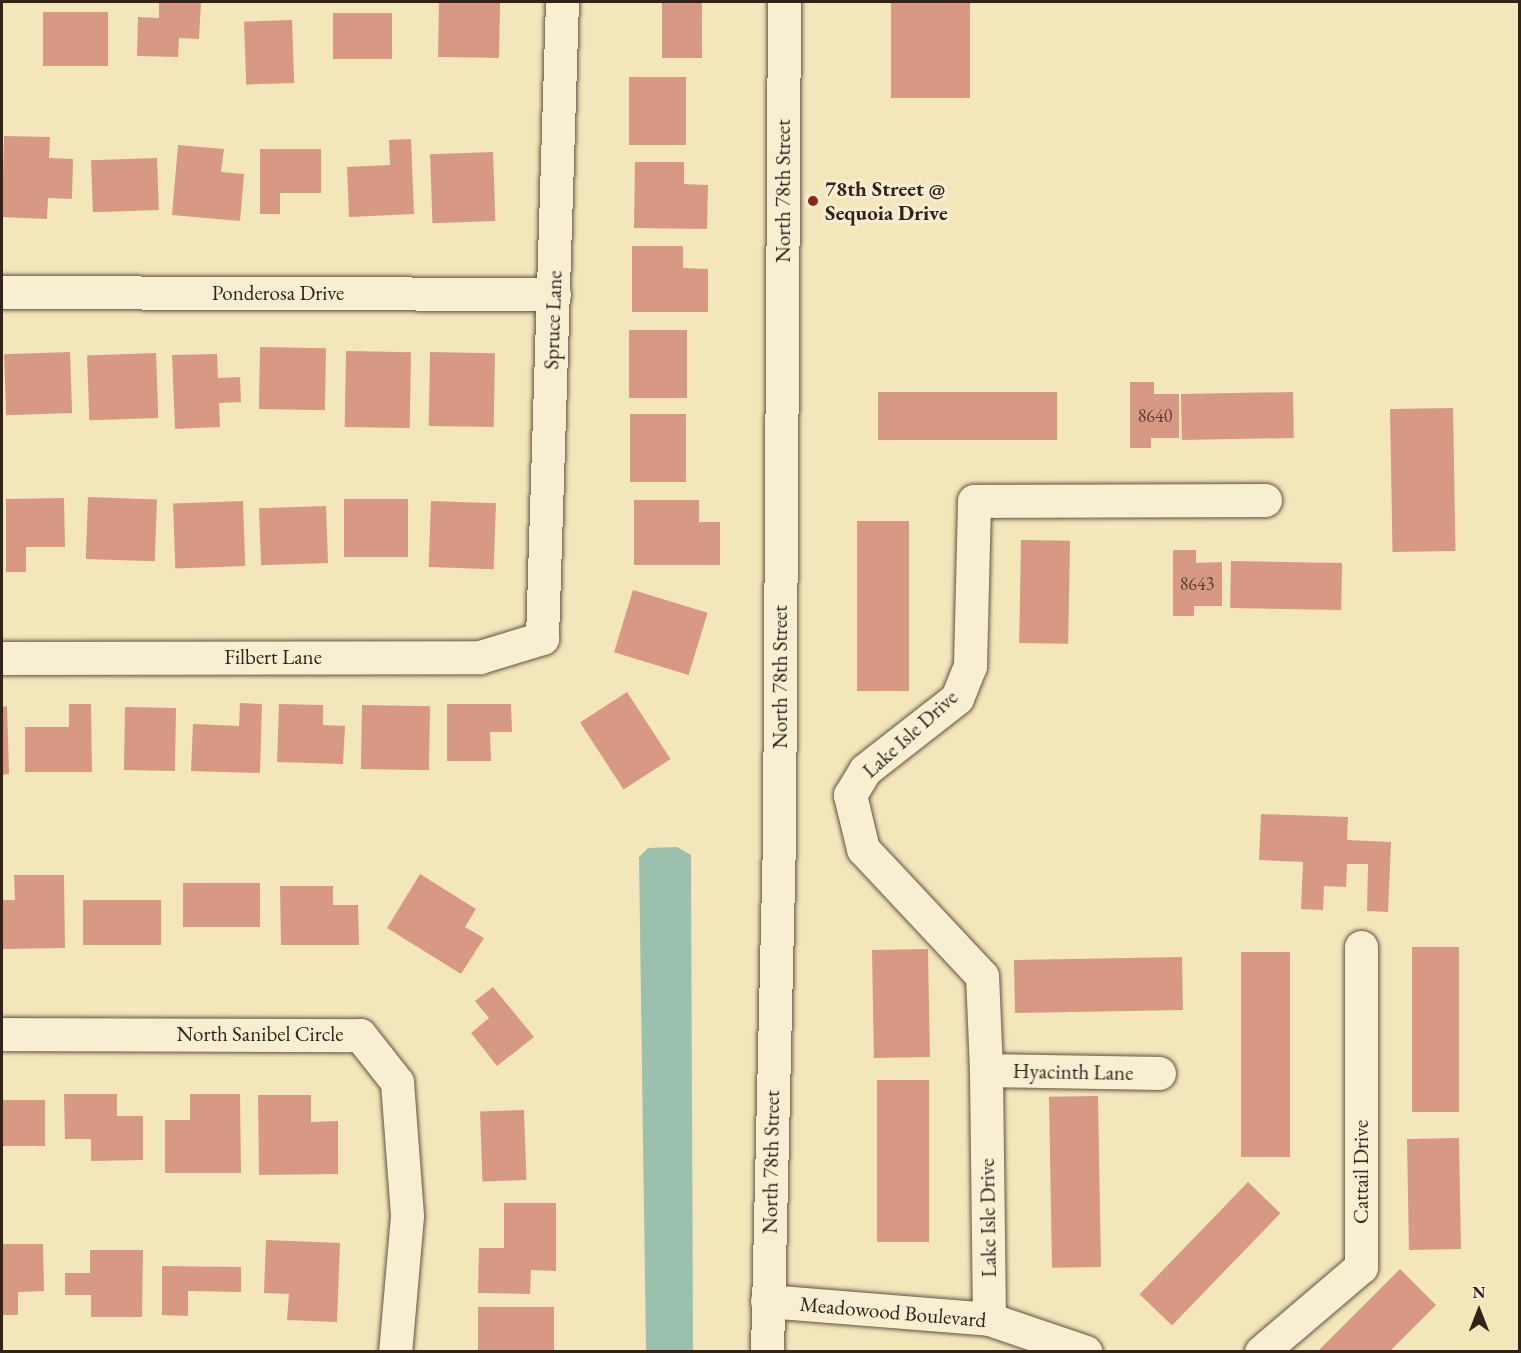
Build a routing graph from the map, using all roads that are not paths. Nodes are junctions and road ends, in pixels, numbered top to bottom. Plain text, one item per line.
1 (562, 2) edge
2 (784, 2) edge
3 (2, 292) edge
4 (554, 294) junction
5 (1265, 500) dead end
6 (542, 638) joint
7 (2, 658) edge
8 (1361, 947) dead end
9 (2, 1034) edge
10 (986, 1070) junction
11 (1159, 1073) dead end
12 (767, 1302) junction
13 (989, 1319) junction
14 (395, 1352) edge
15 (767, 1352) edge
16 (1086, 1352) edge
17 (1261, 1352) edge

1 - 4 street, Spruce Lane
2 - 12 street, North 78th Street
3 - 4 street, Ponderosa Drive
4 - 6 street, Spruce Lane
5 - 10 street, Lake Isle Drive
6 - 7 street, Filbert Lane
8 - 17 street, Cattail Drive
9 - 14 street, North Sanibel Circle
10 - 11 street, Hyacinth Lane
10 - 13 street, Lake Isle Drive
12 - 13 street, Meadowood Boulevard
12 - 15 street, North 78th Street
13 - 16 street, Meadowood Boulevard

